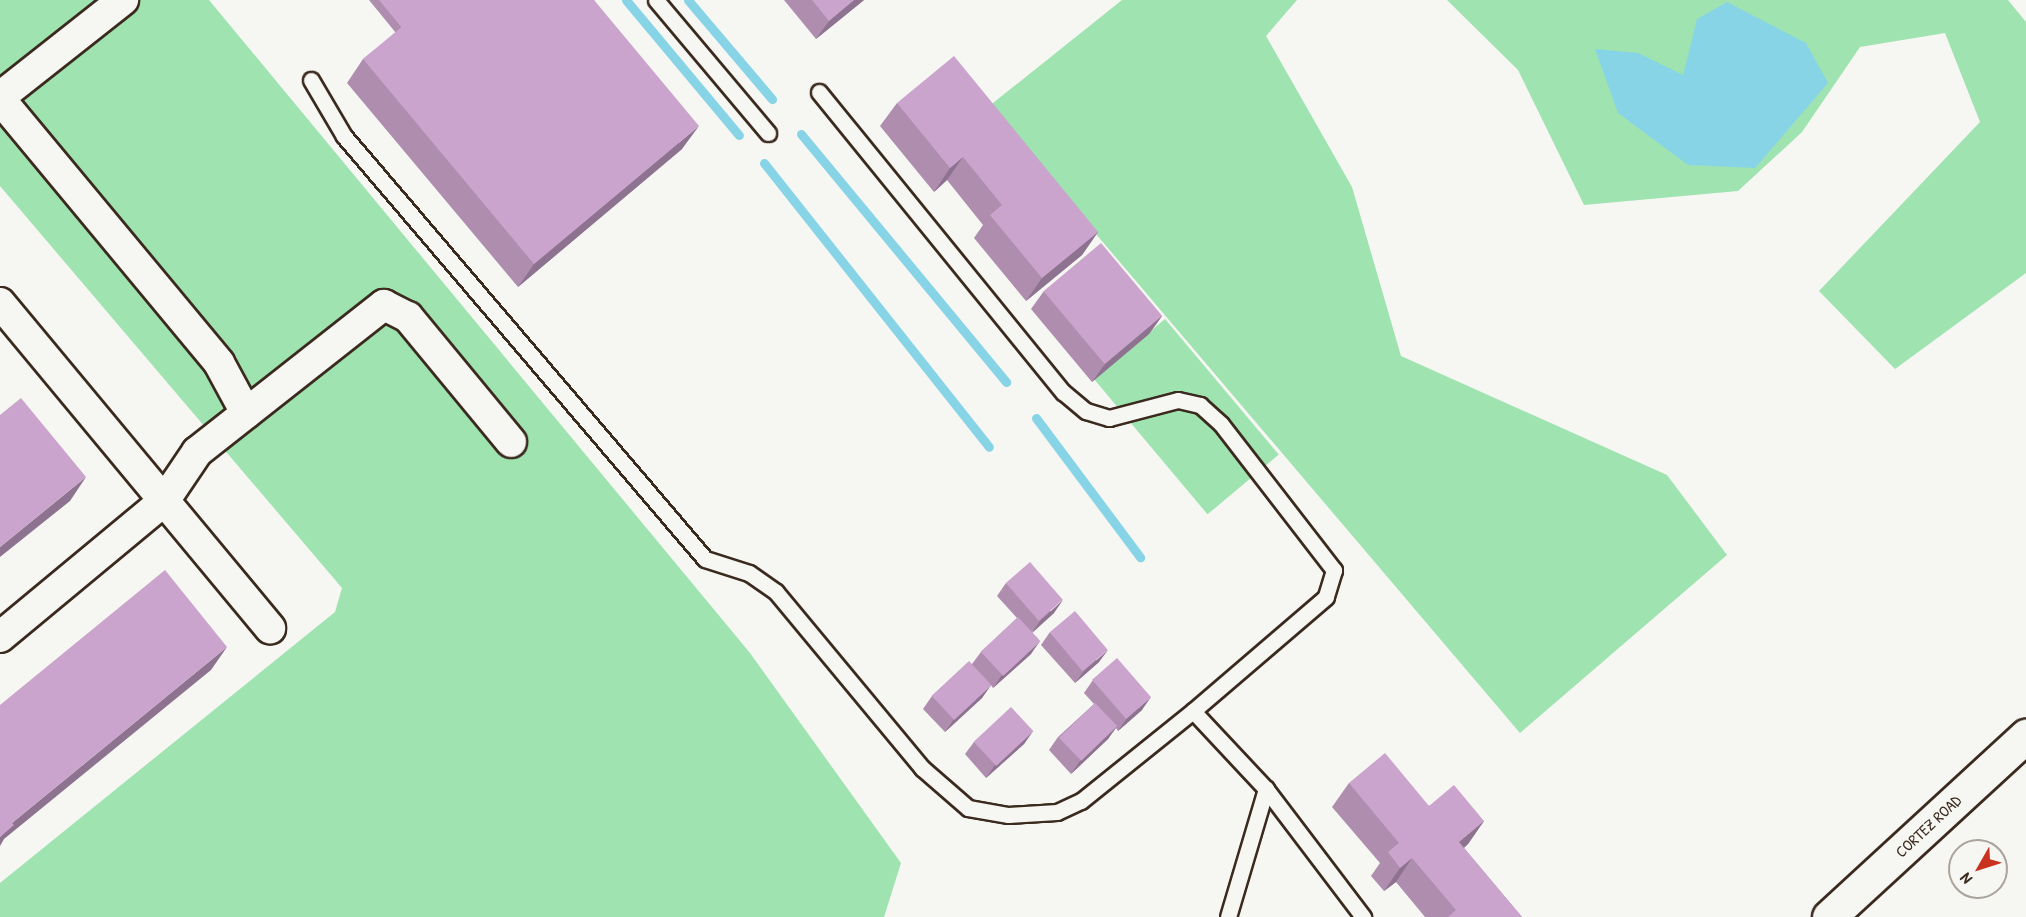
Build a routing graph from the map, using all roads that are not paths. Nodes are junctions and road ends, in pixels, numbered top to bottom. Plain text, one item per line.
1 (123, 0) edge
2 (656, 0) edge
3 (311, 80) dead end
4 (819, 92) dead end
5 (0, 98) edge
6 (768, 133) dead end
7 (0, 303) edge
8 (246, 413) junction
9 (511, 442) dead end
10 (164, 501) junction
11 (270, 628) dead end
12 (0, 637) edge
13 (1193, 711) junction
14 (2026, 736) edge
15 (1266, 789) junction
16 (1228, 917) edge
17 (1363, 917) edge
18 (1829, 917) edge

1 - 5 street
2 - 6 lane
3 - 13 lane
4 - 13 lane
5 - 8 street
7 - 10 street
8 - 9 street
8 - 10 street
10 - 11 street
10 - 12 street
13 - 15 lane
14 - 18 street, CORTEZ ROAD
15 - 16 lane
15 - 17 lane

